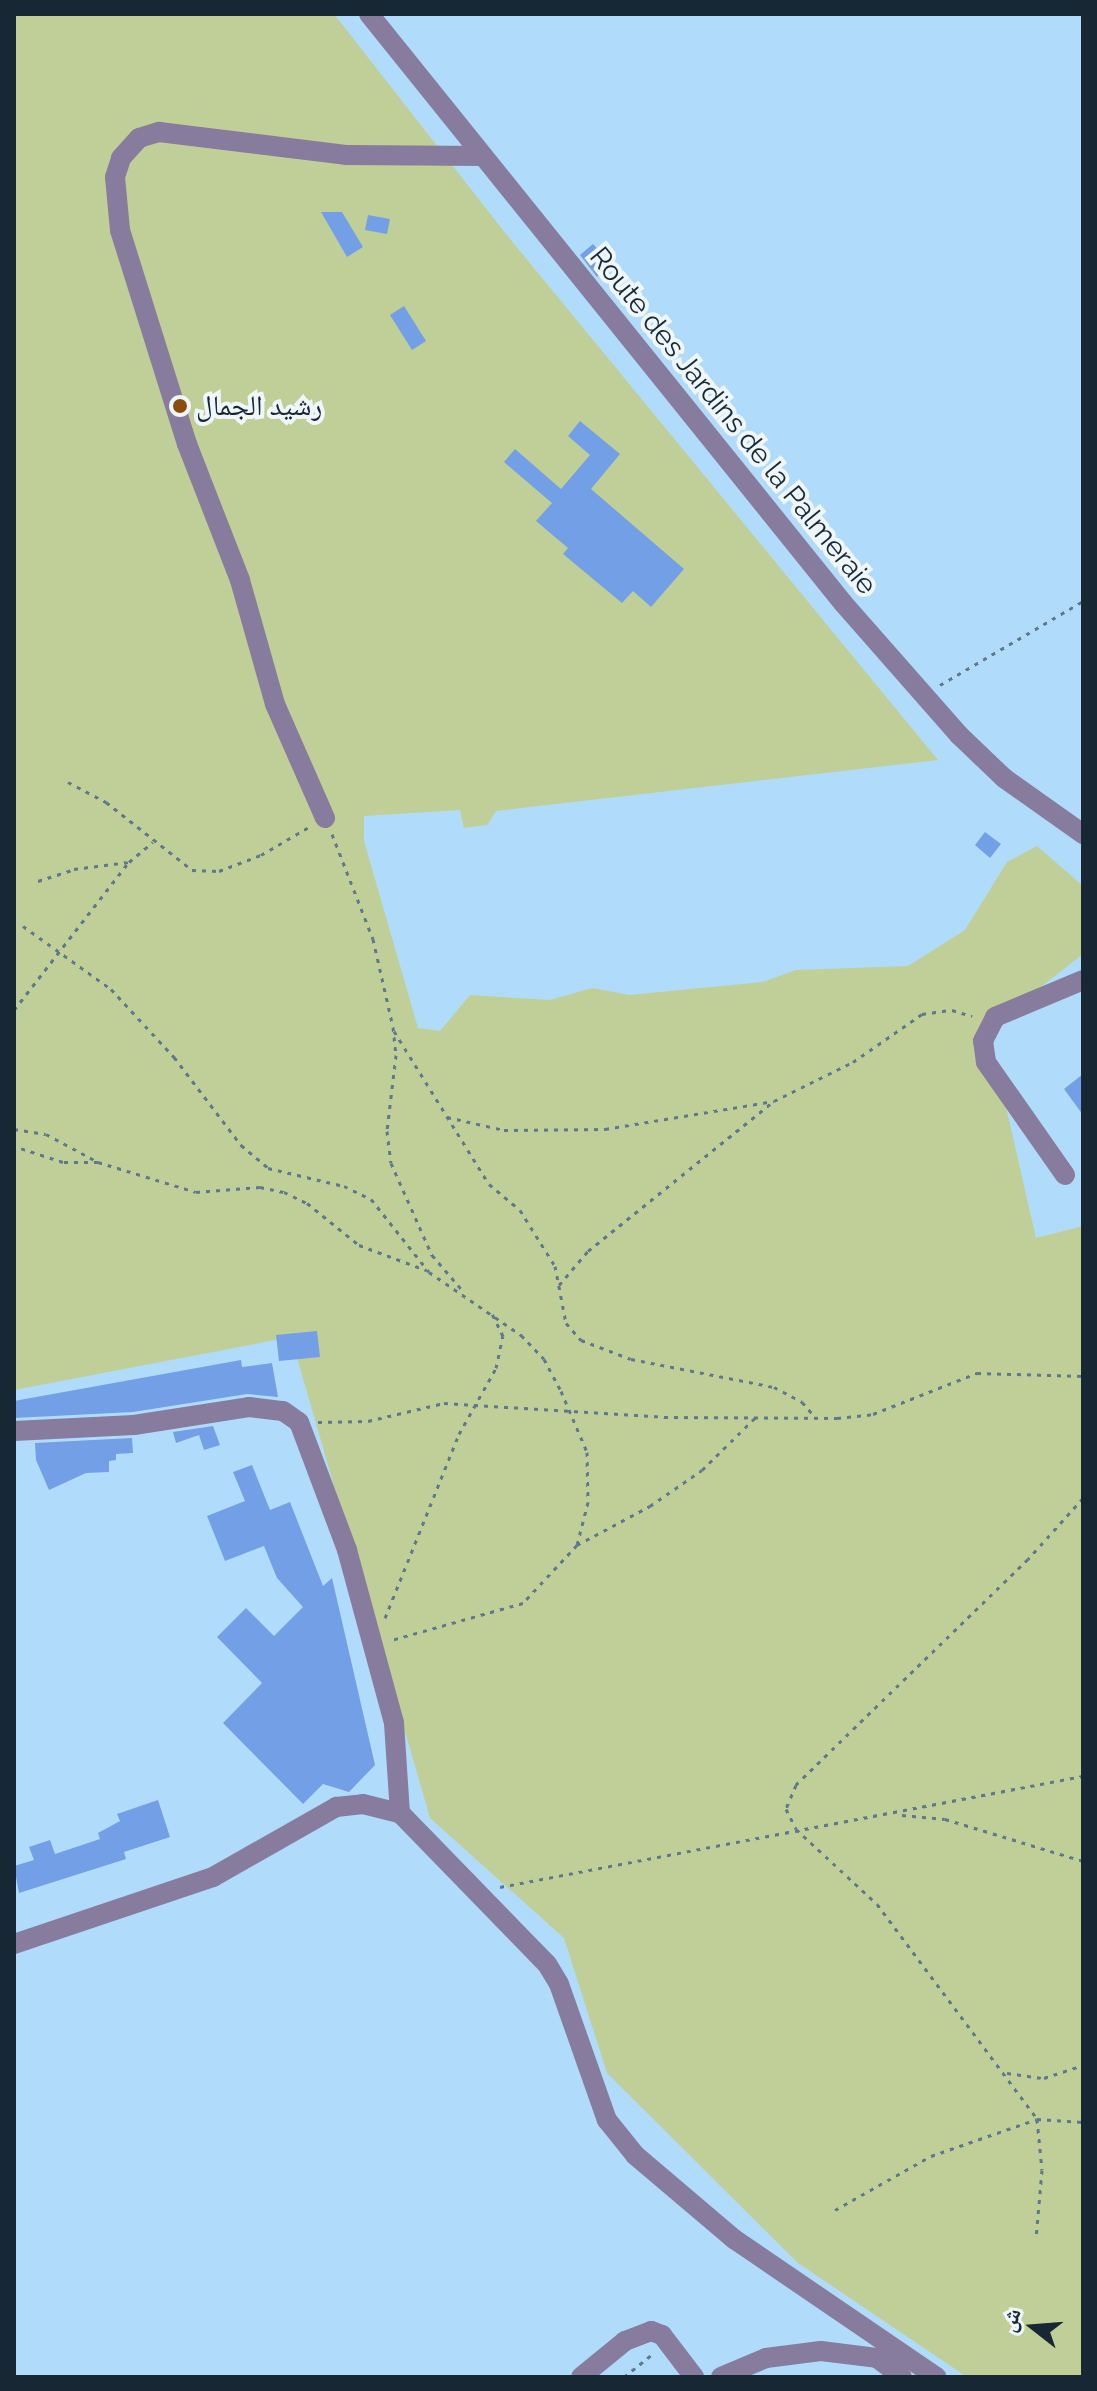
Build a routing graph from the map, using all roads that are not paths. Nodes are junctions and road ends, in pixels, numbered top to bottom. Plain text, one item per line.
1 (369, 14) edge
2 (483, 156) junction
3 (325, 818) road end
4 (1083, 834) edge
5 (1083, 980) edge
6 (1065, 1175) dead end
7 (14, 1431) edge
8 (400, 1813) junction
9 (14, 1944) edge
10 (581, 2377) edge
11 (694, 2377) edge
12 (721, 2377) edge
13 (902, 2377) edge
14 (936, 2377) edge

1 - 2 street, Route des Jardins de la Palmeraie
2 - 3 street
2 - 4 street, Route des Jardins de la Palmeraie
5 - 6 street
7 - 8 street
8 - 9 street
8 - 14 street
10 - 11 street
12 - 13 street

